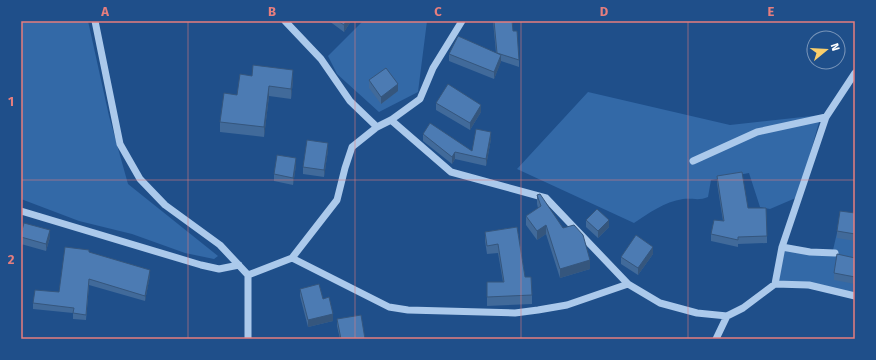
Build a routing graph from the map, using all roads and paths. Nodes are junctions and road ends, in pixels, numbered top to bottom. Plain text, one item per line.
1 (95, 21) edge
2 (285, 21) edge
3 (462, 21) edge
4 (855, 73) edge
5 (826, 117) junction
6 (391, 120) junction
7 (377, 127) junction
8 (693, 161) dead end
9 (21, 211) edge
10 (782, 246) junction
11 (835, 253) dead end
12 (292, 258) junction
13 (240, 265) junction
14 (248, 275) junction
15 (628, 284) junction
16 (775, 284) junction
17 (855, 296) edge
18 (727, 316) junction
19 (248, 339) edge
20 (716, 339) edge

1 - 13 street
2 - 7 street
3 - 6 street
4 - 5 street
5 - 8 street
5 - 10 street
6 - 7 street
6 - 15 street
7 - 12 street
9 - 13 street
10 - 11 street
10 - 16 street
12 - 14 street
12 - 15 street
13 - 14 street
14 - 19 street
15 - 18 street
16 - 17 street
16 - 18 street
18 - 20 street

